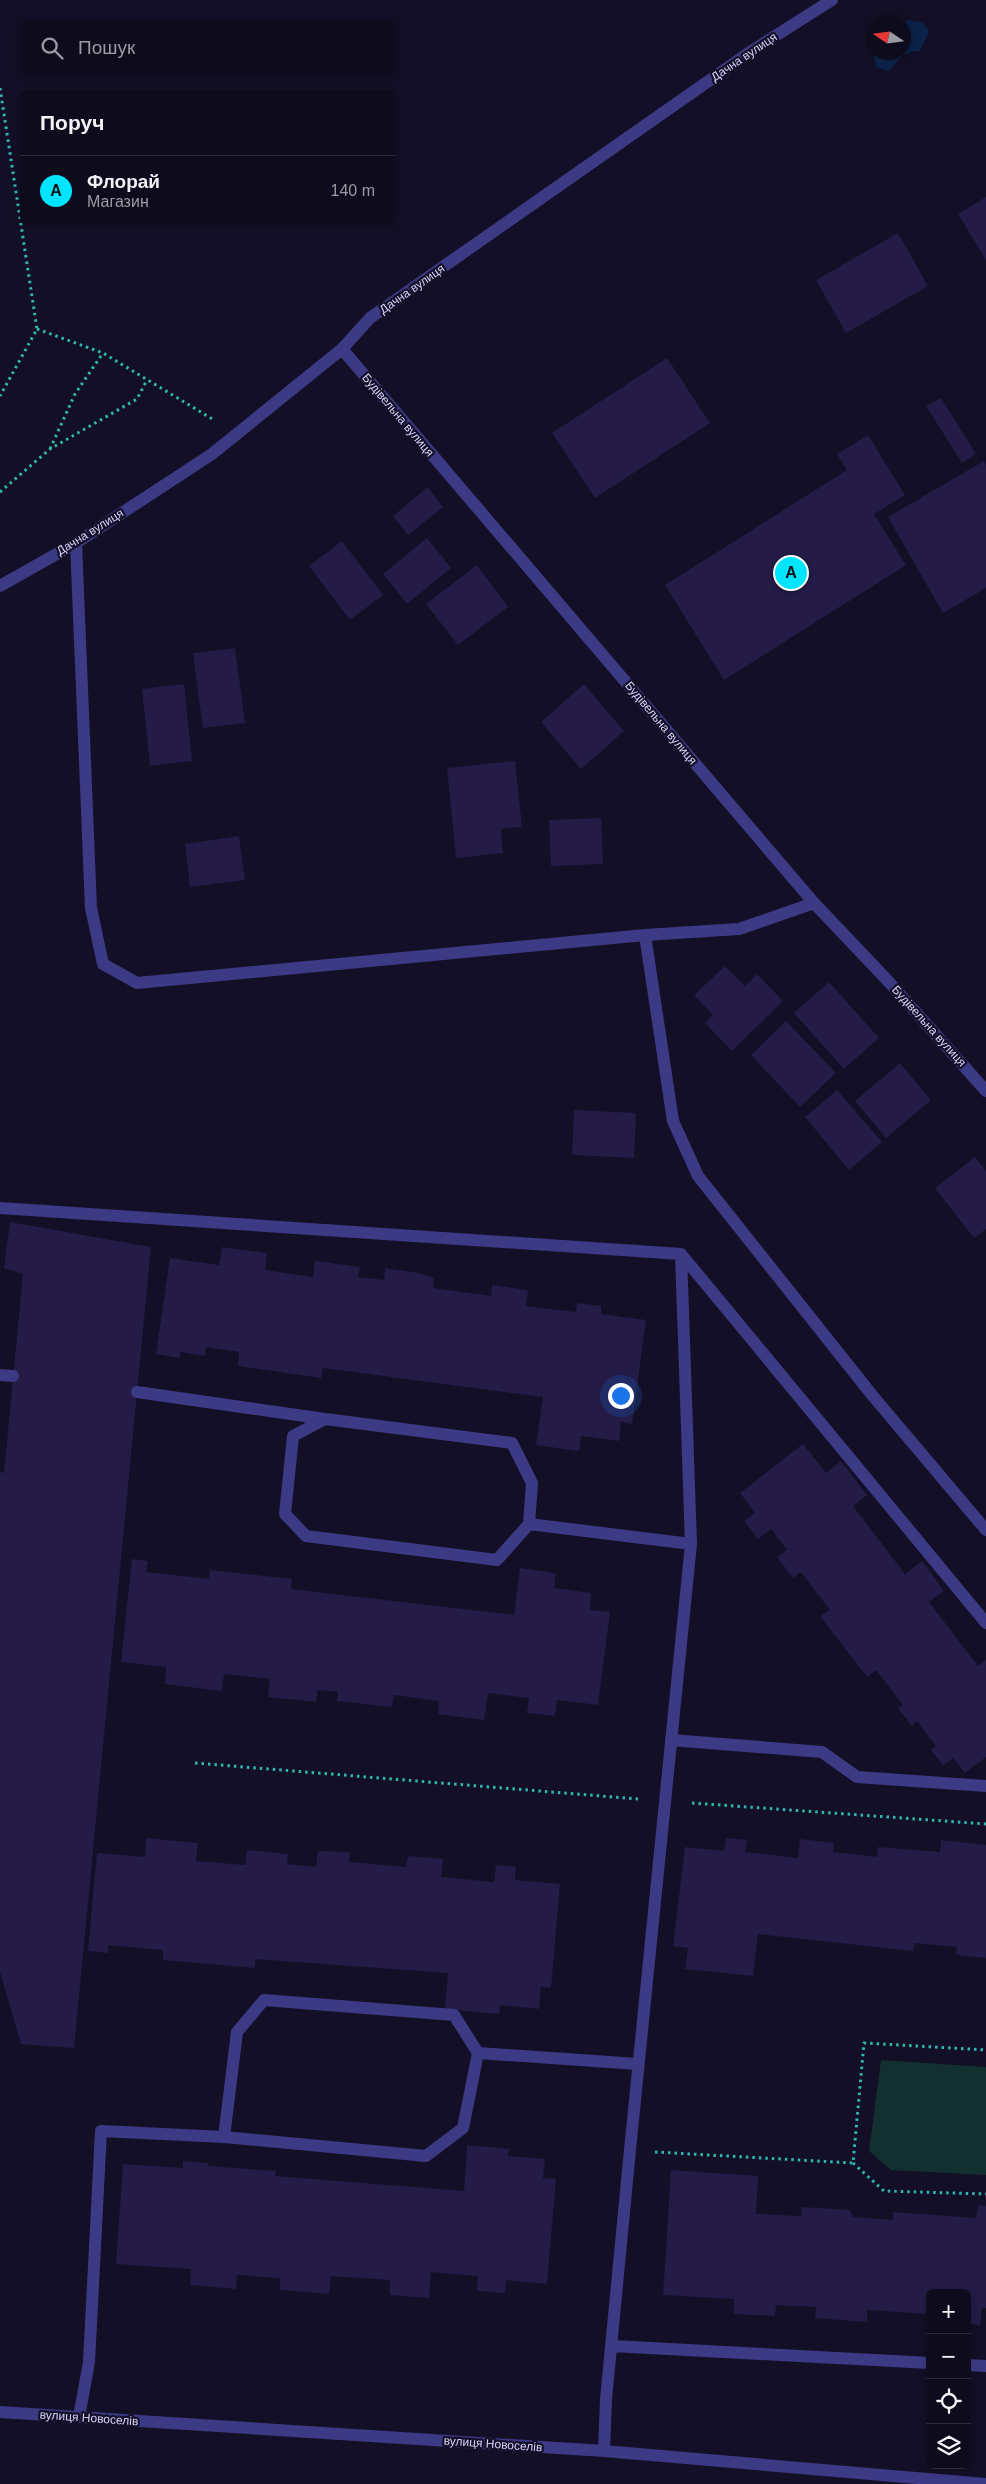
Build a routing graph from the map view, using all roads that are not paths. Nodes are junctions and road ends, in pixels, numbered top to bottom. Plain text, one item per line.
1 (832, 0) edge
2 (342, 349) junction
3 (76, 543) junction
4 (0, 586) edge
5 (814, 903) junction
6 (645, 935) junction
7 (986, 1091) edge
8 (0, 1208) edge
9 (681, 1254) junction
10 (137, 1392) dead end
11 (325, 1419) junction
12 (528, 1524) junction
13 (986, 1530) edge
14 (691, 1544) junction
15 (986, 1622) edge
16 (671, 1740) junction
17 (986, 1786) edge
18 (478, 2053) junction
19 (638, 2064) junction
20 (224, 2138) junction
21 (612, 2346) junction
22 (926, 2363) edge
23 (971, 2365) edge
24 (986, 2366) edge
25 (0, 2412) edge
26 (80, 2417) junction
27 (604, 2451) junction
28 (986, 2484) edge

1 - 2 street, Дачна вулиця
2 - 3 street, Дачна вулиця
2 - 5 street, Будівельна вулиця
3 - 4 street, Дачна вулиця
3 - 6 street
5 - 6 street
5 - 7 street, Будівельна вулиця
6 - 13 street
8 - 9 street
9 - 14 street
9 - 15 street
10 - 11 street
11 - 12 street
11 - 12 street
12 - 14 street
14 - 16 street
16 - 17 street
16 - 19 street
18 - 19 street
18 - 20 street
18 - 20 street
19 - 21 street
20 - 26 street
21 - 22 street
21 - 27 street
23 - 24 street
25 - 26 street, вулиця Новоселів
26 - 27 street, вулиця Новоселів
27 - 28 street, вулиця Новоселів

